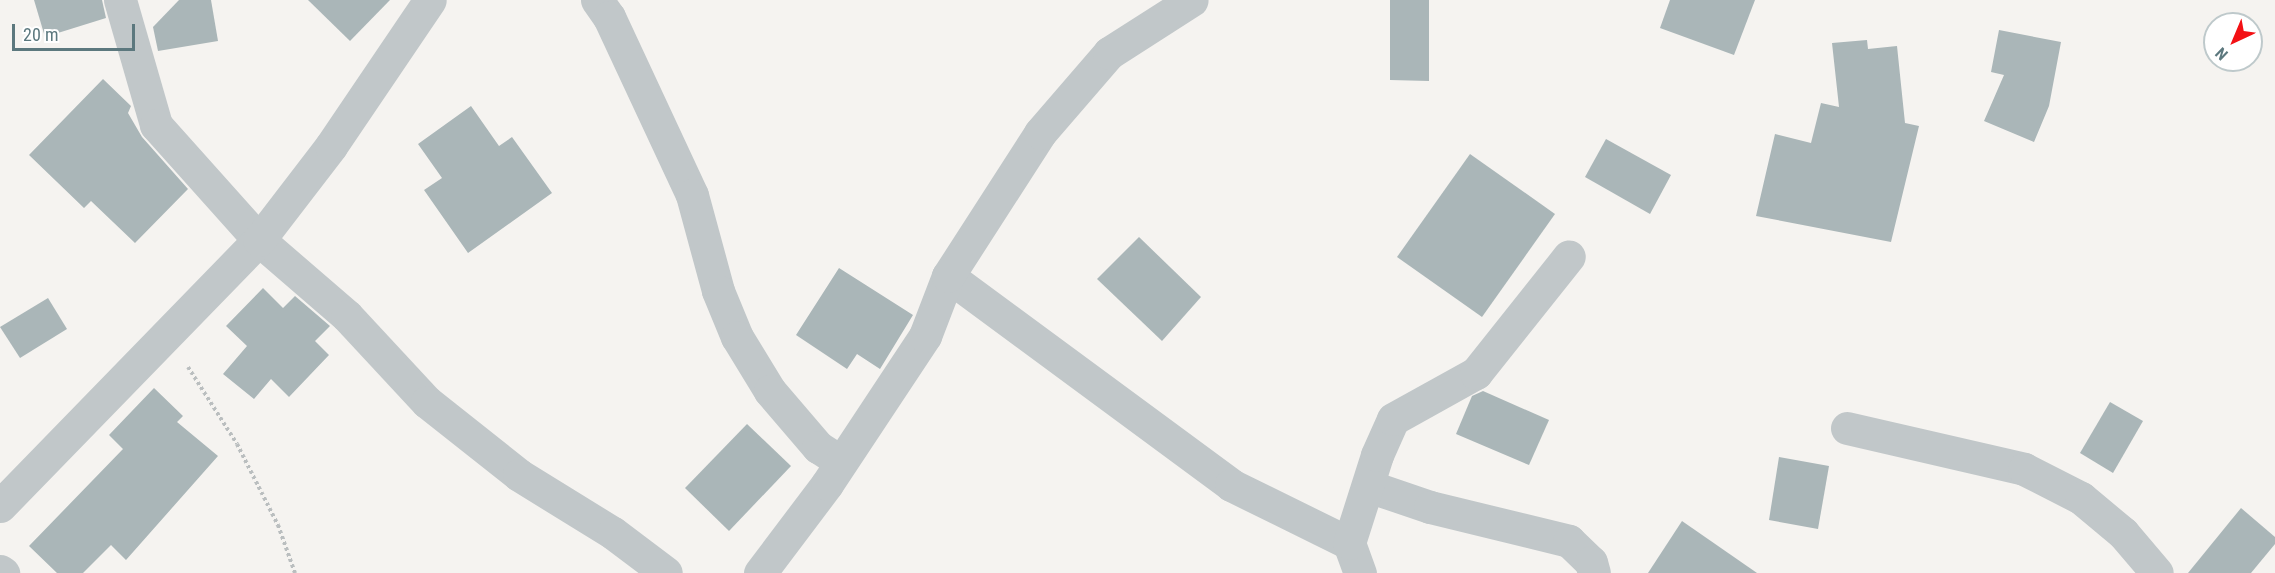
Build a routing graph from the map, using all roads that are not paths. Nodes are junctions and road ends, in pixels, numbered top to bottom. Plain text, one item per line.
1 (120, 0) edge
2 (430, 0) edge
3 (597, 0) edge
4 (1192, 0) edge
5 (259, 240) junction
6 (1569, 256) dead end
7 (948, 276) junction
8 (1847, 428) dead end
9 (841, 462) junction
10 (1368, 486) junction
11 (0, 506) edge
12 (1349, 543) junction
13 (666, 573) edge
14 (760, 573) edge
15 (1360, 573) edge
16 (1594, 573) edge
17 (2157, 573) edge

1 - 5 street
2 - 5 street
3 - 9 street
4 - 7 street
5 - 11 street
5 - 13 street
6 - 10 street
7 - 9 street
7 - 12 street
8 - 17 street
9 - 14 street
10 - 12 street
10 - 16 street
12 - 15 street

